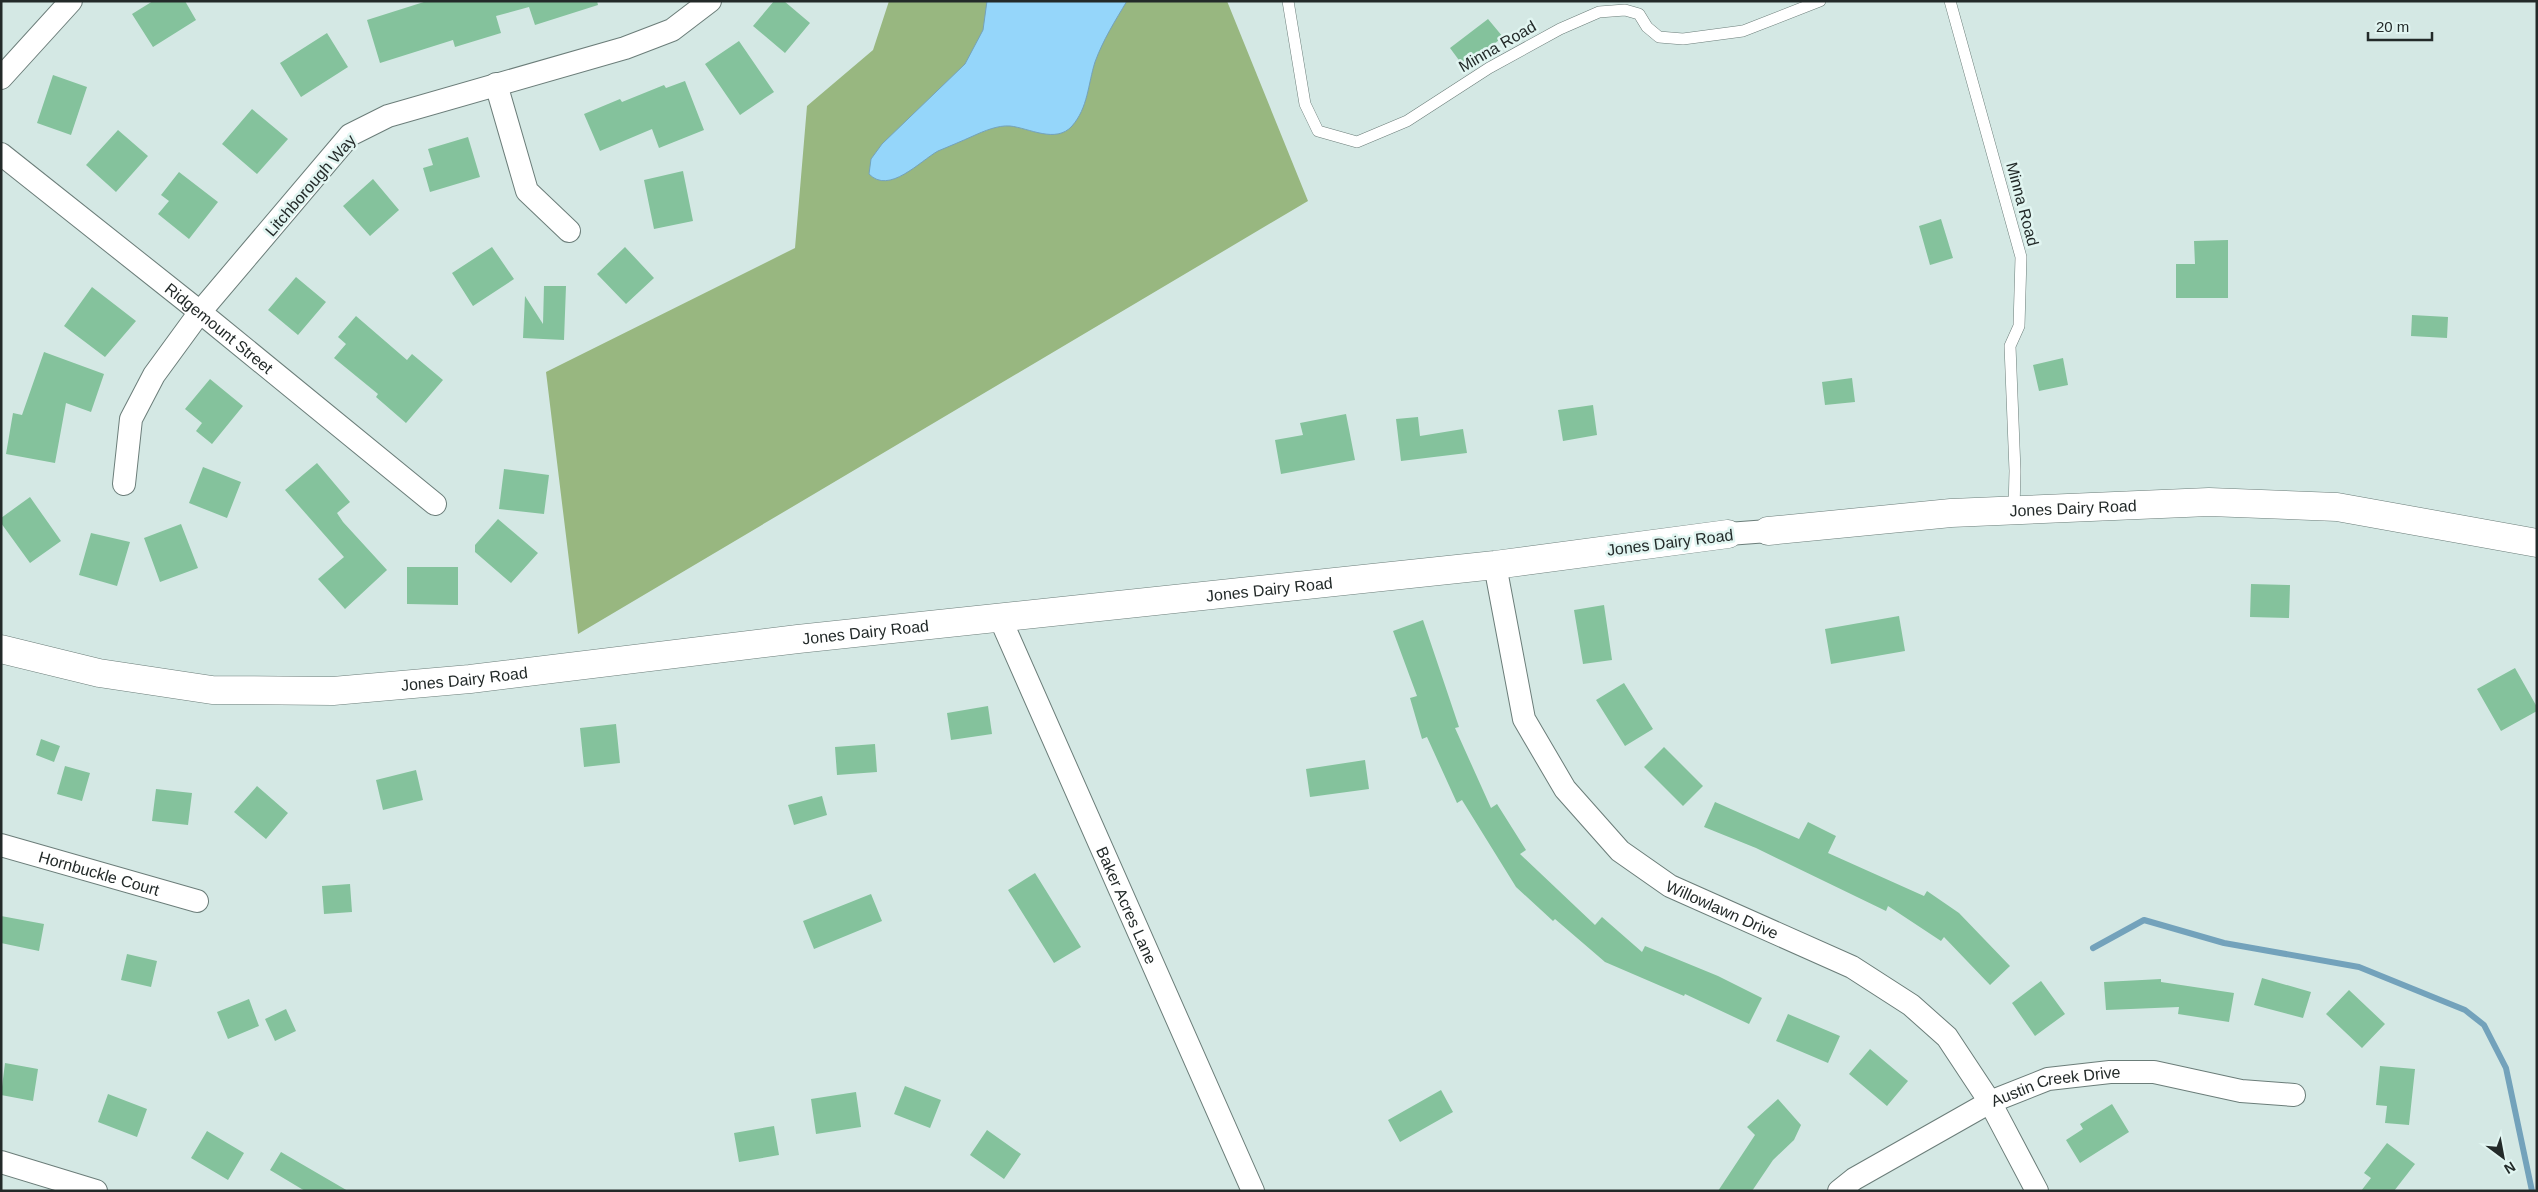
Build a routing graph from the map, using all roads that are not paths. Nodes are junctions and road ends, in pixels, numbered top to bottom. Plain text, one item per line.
1 (71, 1) edge
2 (710, 1) edge
3 (1288, 1) edge
4 (1820, 1) edge
5 (1950, 1) edge
6 (1, 78) edge
7 (496, 84) junction
8 (1, 154) edge
9 (569, 230) dead end
10 (200, 312) junction
11 (124, 484) dead end
12 (434, 504) dead end
13 (2014, 510) junction
14 (1768, 530) joint
15 (1728, 534) joint
16 (2537, 544) edge
17 (1495, 565) junction
18 (1000, 618) junction
19 (1, 649) edge
20 (1, 845) edge
21 (198, 901) dead end
22 (2294, 1095) dead end
23 (1990, 1102) junction
24 (1, 1162) edge
25 (96, 1191) edge
26 (1252, 1191) edge
27 (1839, 1191) edge
28 (2037, 1191) edge

1 - 6 street
2 - 7 street, Litchborough Way
3 - 4 lane, Minna Road
5 - 13 lane, Minna Road
7 - 9 street
7 - 10 street, Litchborough Way
8 - 10 street, Ridgemount Street
10 - 11 street, Litchborough Way
10 - 12 street, Ridgemount Street
13 - 14 street, Jones Dairy Road
13 - 16 street, Jones Dairy Road
14 - 15 street, Jones Dairy Road
15 - 17 street, Jones Dairy Road
17 - 18 street, Jones Dairy Road
17 - 23 street, Willowlawn Drive
18 - 19 street, Jones Dairy Road
18 - 26 street, Baker Acres Lane
20 - 21 street, Hornbuckle Court
22 - 23 street, Austin Creek Drive
23 - 27 street, Austin Creek Drive
23 - 28 street, Willowlawn Drive
24 - 25 street

